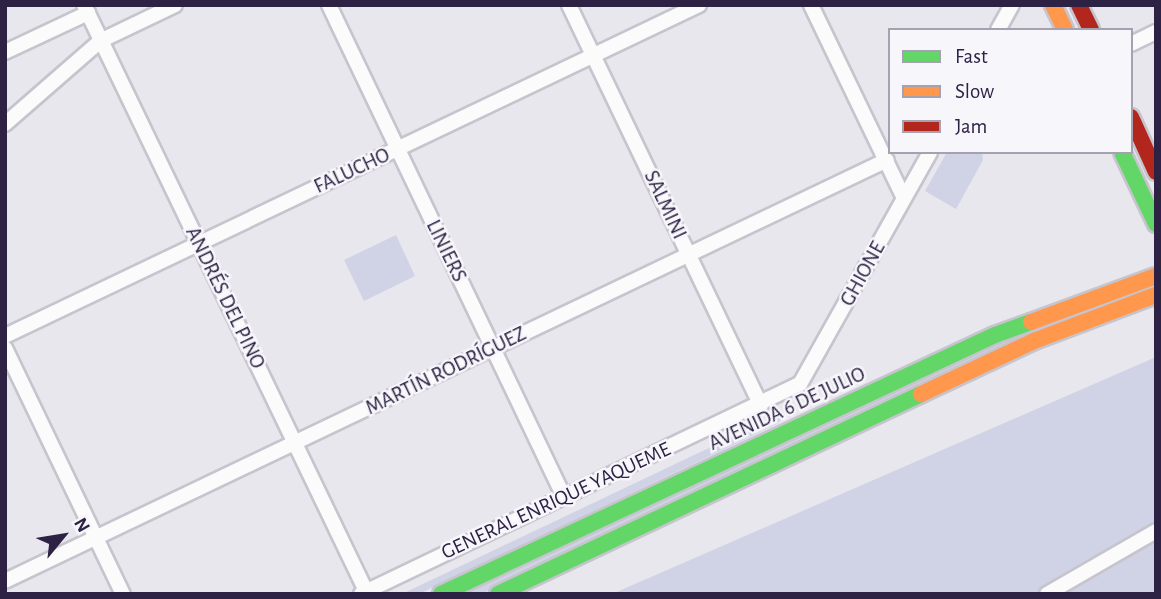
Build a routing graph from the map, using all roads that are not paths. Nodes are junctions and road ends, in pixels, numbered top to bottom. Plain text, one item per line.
1 (175, 5) edge
2 (329, 5) edge
3 (569, 5) edge
4 (699, 5) edge
5 (811, 5) edge
6 (1012, 5) edge
7 (1053, 5) edge
8 (1079, 5) edge
9 (86, 9) edge
10 (999, 28) edge
11 (1064, 28) edge
12 (1090, 28) edge
13 (1156, 32) edge
14 (100, 41) junction
15 (1133, 43) edge
16 (5, 51) edge
17 (594, 55) junction
18 (1133, 121) edge
19 (5, 124) edge
20 (397, 149) junction
21 (929, 154) edge
22 (1123, 154) edge
23 (887, 160) junction
24 (1156, 172) edge
25 (904, 198) junction
26 (1156, 224) edge
27 (199, 243) junction
28 (689, 255) junction
29 (1156, 276) edge
30 (1156, 295) edge
31 (5, 336) edge
32 (5, 348) edge
33 (492, 349) junction
34 (789, 391) joint
35 (761, 405) junction
36 (295, 443) junction
37 (564, 497) junction
38 (1156, 531) edge
39 (97, 538) junction
40 (5, 581) edge
41 (364, 592) edge
42 (123, 594) edge
43 (442, 594) edge
44 (498, 594) edge
45 (1047, 594) edge

1 - 14 street
2 - 20 street, LINIERS
3 - 17 street, SALMINI
4 - 17 street, FALUCHO
5 - 23 street
6 - 10 street
7 - 11 main road
8 - 12 main road
9 - 14 street, ANDRÉS DEL PINO
9 - 16 street
13 - 15 street
14 - 19 street
14 - 27 street, ANDRÉS DEL PINO
17 - 20 street, FALUCHO
17 - 28 street, SALMINI
18 - 24 main road
20 - 27 street, FALUCHO
20 - 33 street, LINIERS
21 - 25 street, GHIONE
22 - 26 main road
23 - 25 street
23 - 28 street, MARTÍN RODRÍGUEZ
25 - 34 street, GHIONE
27 - 31 street, FALUCHO
27 - 36 street, ANDRÉS DEL PINO
28 - 33 street, MARTÍN RODRÍGUEZ
28 - 35 street, SALMINI
29 - 43 main road, AVENIDA 6 DE JULIO
30 - 44 main road, AVENIDA 6 DE JULIO
32 - 39 street
33 - 36 street, MARTÍN RODRÍGUEZ
33 - 37 street, LINIERS
34 - 35 street, GENERAL ENRIQUE YAQUEME
35 - 37 street, GENERAL ENRIQUE YAQUEME
36 - 39 street, MARTÍN RODRÍGUEZ
36 - 41 street, ANDRÉS DEL PINO
37 - 41 street, GENERAL ENRIQUE YAQUEME
38 - 45 street
39 - 40 street, MARTÍN RODRÍGUEZ
39 - 42 street

